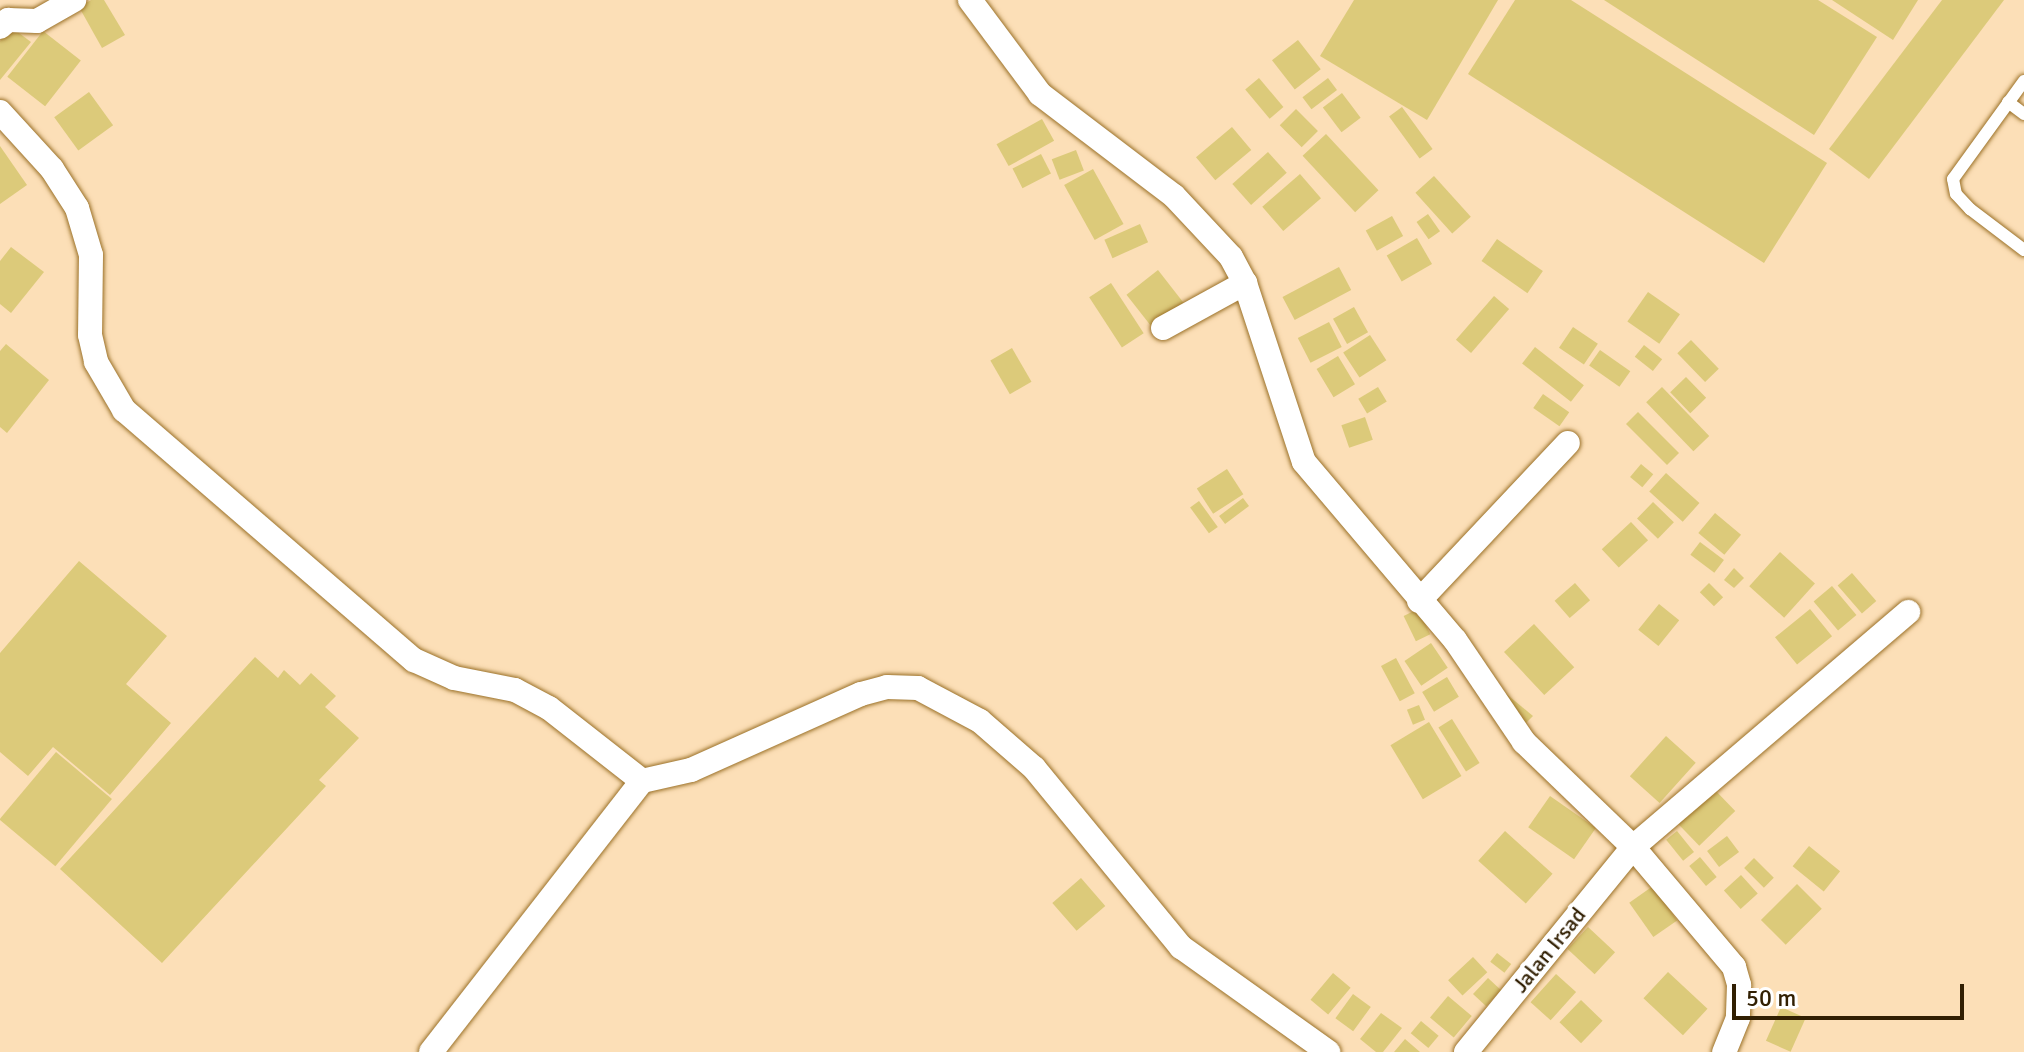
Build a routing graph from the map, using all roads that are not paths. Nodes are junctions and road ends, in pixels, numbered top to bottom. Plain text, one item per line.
1 (74, 0) edge
2 (970, 0) edge
3 (0, 27) edge
4 (2024, 81) edge
5 (2008, 102) junction
6 (0, 112) edge
7 (2024, 114) edge
8 (2024, 250) edge
9 (1245, 283) junction
10 (1163, 328) dead end
11 (1568, 443) dead end
12 (1419, 601) junction
13 (1908, 612) dead end
14 (642, 781) junction
15 (1633, 847) junction
16 (431, 1052) edge
17 (1328, 1052) edge
18 (1466, 1052) edge
19 (1724, 1052) edge

1 - 3 street
2 - 9 street
4 - 5 lane
5 - 7 lane
5 - 8 lane
6 - 14 street
9 - 10 street
9 - 12 street
11 - 12 street
12 - 15 street
13 - 15 street, Jalan Irsad
14 - 16 street
14 - 17 street
15 - 18 street, Jalan Irsad
15 - 19 street

